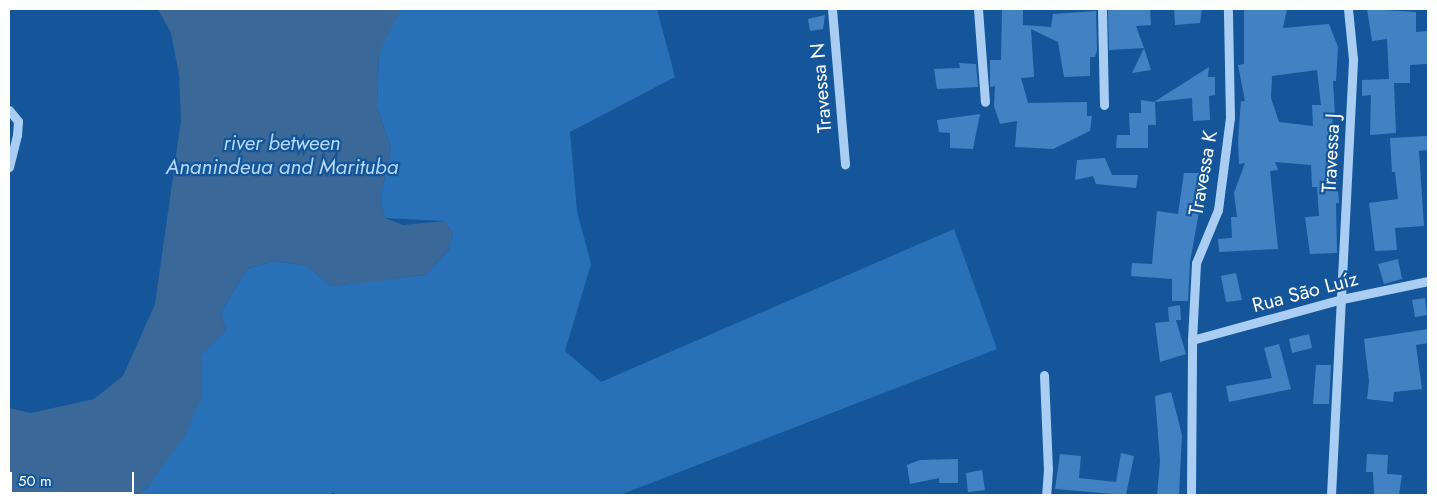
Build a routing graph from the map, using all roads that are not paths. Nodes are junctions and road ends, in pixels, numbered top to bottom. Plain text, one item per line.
1 (832, 9) edge
2 (978, 9) edge
3 (1102, 9) edge
4 (1228, 9) edge
5 (1348, 9) edge
6 (985, 102) dead end
7 (1104, 105) dead end
8 (9, 110) edge
9 (845, 164) dead end
10 (9, 167) edge
11 (1428, 281) edge
12 (1342, 298) junction
13 (1192, 340) junction
14 (1044, 375) dead end
15 (1046, 495) edge
16 (1192, 495) edge
17 (1331, 495) edge

1 - 9 street, Travessa N
2 - 6 street
3 - 7 street
4 - 13 street, Travessa K
5 - 12 street, Travessa J
8 - 10 street
11 - 12 street, Rua São Luíz
12 - 13 street, Rua São Luíz
12 - 17 street, Travessa J
13 - 16 street, Travessa K
14 - 15 street

